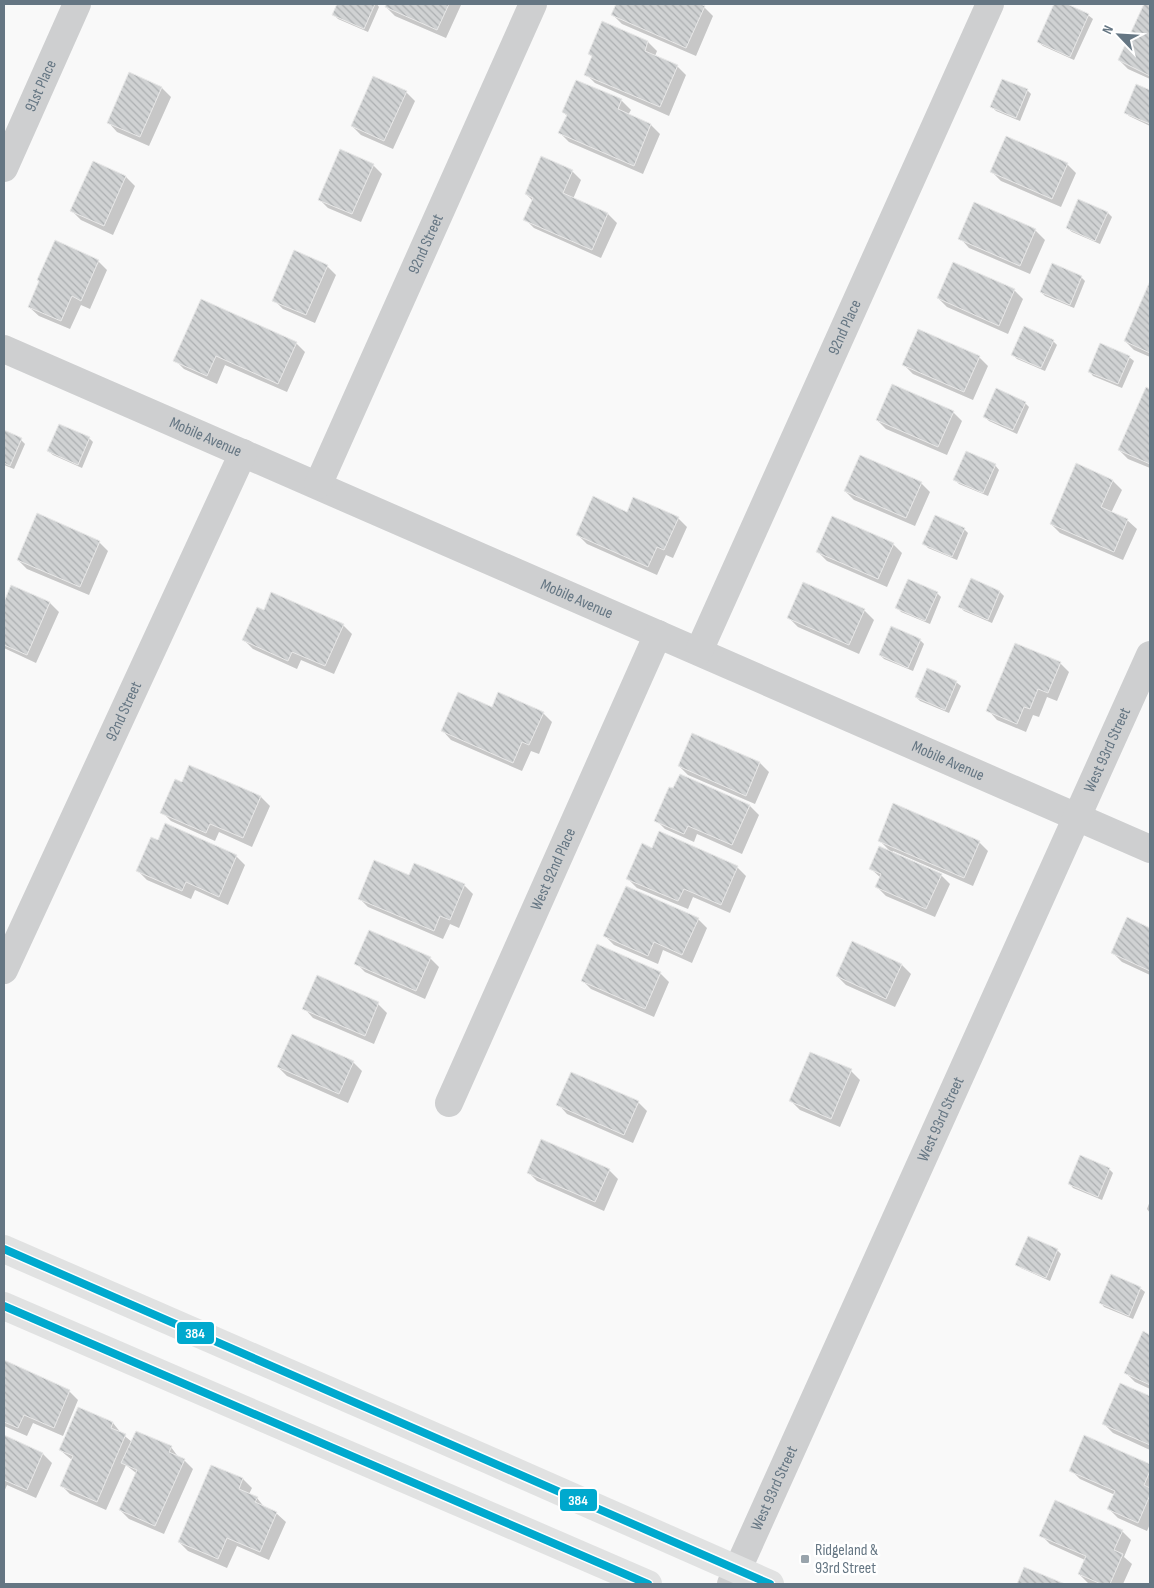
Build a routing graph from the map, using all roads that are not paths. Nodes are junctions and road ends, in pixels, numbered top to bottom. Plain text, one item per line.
1 (78, 4) edge
2 (532, 4) edge
3 (990, 4) edge
4 (4, 168) edge
5 (4, 349) edge
6 (243, 453) junction
7 (318, 485) junction
8 (658, 634) junction
9 (698, 651) junction
10 (1150, 655) edge
11 (1077, 817) junction
12 (1150, 849) edge
13 (4, 970) edge
14 (449, 1103) dead end
15 (4, 1249) edge
16 (4, 1306) edge
17 (734, 1577) edge
18 (648, 1584) edge
19 (770, 1584) edge

1 - 4 street, 91st Place
2 - 7 street, 92nd Street
3 - 9 street, 92nd Place
5 - 6 street, Mobile Avenue
6 - 7 street, Mobile Avenue
6 - 13 street, 92nd Street
7 - 8 street, Mobile Avenue
8 - 9 street, Mobile Avenue
8 - 14 street, West 92nd Place
9 - 11 street, Mobile Avenue
10 - 11 street, West 93rd Street
11 - 12 street, Mobile Avenue
11 - 17 street, West 93rd Street
15 - 17 main road
16 - 18 main road
17 - 19 main road

